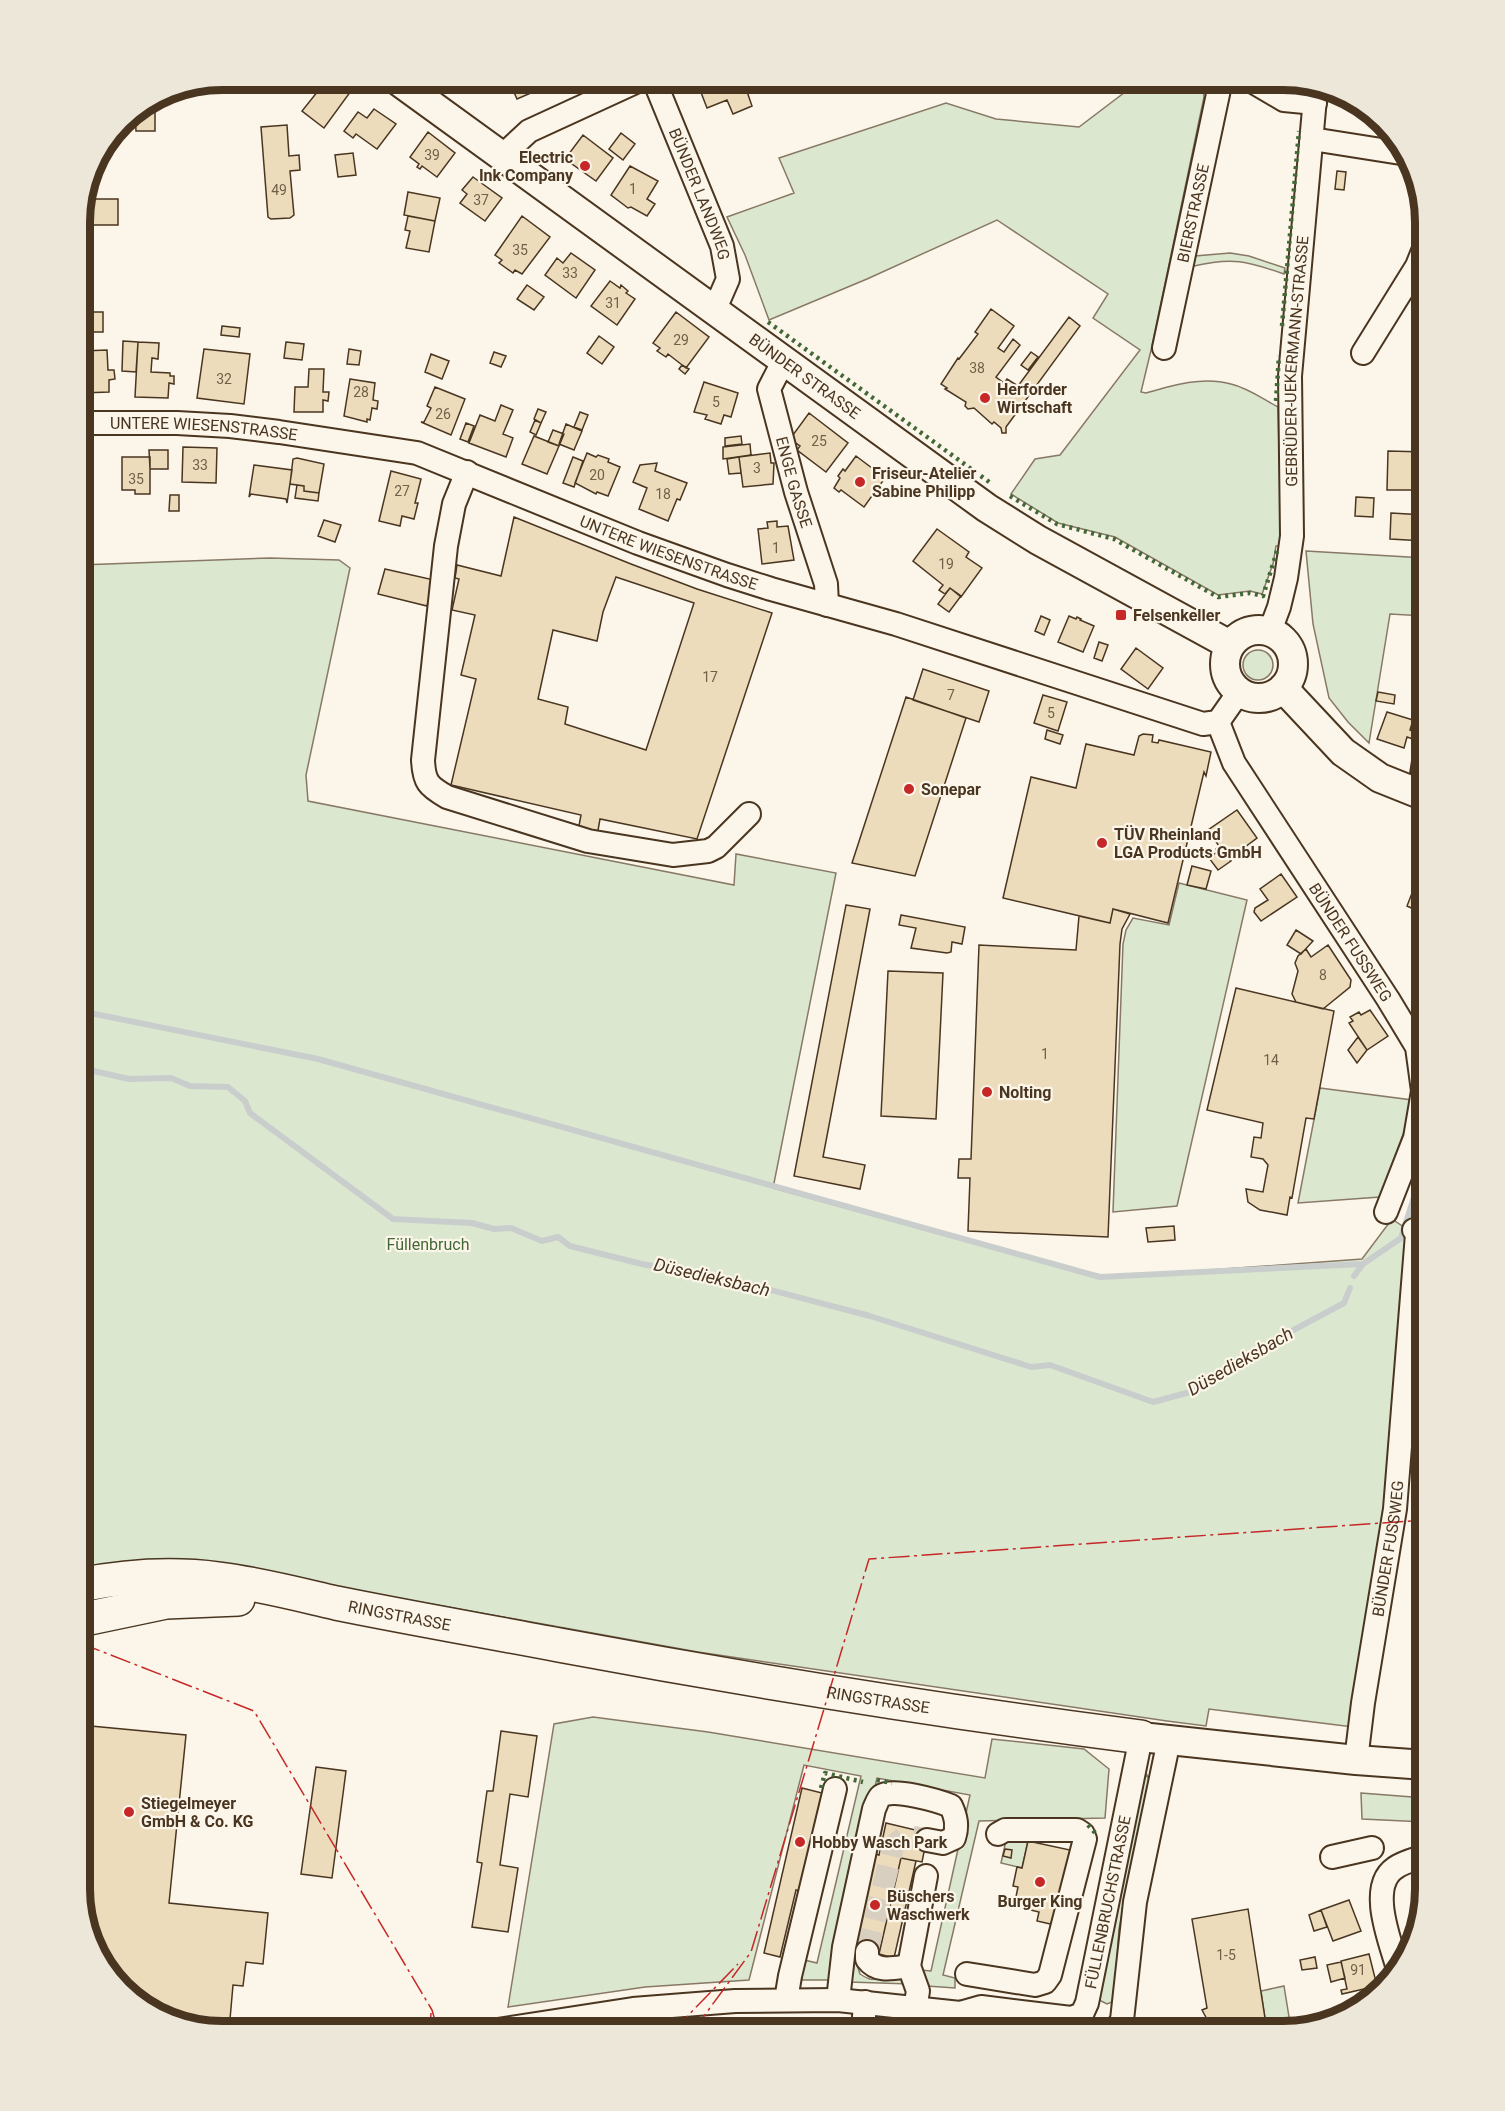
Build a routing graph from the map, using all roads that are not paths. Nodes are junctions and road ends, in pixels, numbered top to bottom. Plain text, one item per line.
1 (411, 90) edge
2 (618, 90) edge
3 (658, 90) edge
4 (1219, 90) edge
5 (1267, 90) edge
6 (1316, 95) edge
7 (1312, 140) junction
8 (1395, 152) edge
9 (501, 156) junction
10 (1415, 269) edge
11 (714, 311) junction
12 (1164, 348) dead end
13 (1363, 353) dead end
14 (784, 360) junction
15 (90, 423) edge
16 (467, 472) junction
17 (827, 605) junction
18 (1270, 631) junction
19 (1230, 645) junction
20 (1283, 688) junction
21 (1239, 692) junction
22 (1218, 722) junction
23 (1415, 792) edge
24 (749, 814) dead end
25 (1415, 1044) edge
26 (1415, 1138) edge
27 (1386, 1212) dead end
28 (1415, 1259) edge
29 (90, 1583) edge
30 (336, 1603) junction
31 (90, 1618) edge
32 (1155, 1738) junction
33 (1356, 1760) junction
34 (1415, 1764) edge
35 (835, 1789) dead end
36 (998, 1834) dead end
37 (927, 1840) tunnel mouth
38 (1372, 1848) dead end
39 (1332, 1857) dead end
40 (1415, 1860) edge
41 (926, 1876) dead end
42 (867, 1952) dead end
43 (1395, 1958) edge
44 (909, 1966) junction
45 (967, 1974) dead end
46 (786, 2000) junction
47 (838, 2000) junction
48 (865, 2002) junction
49 (915, 2008) junction
50 (960, 2013) junction
51 (1082, 2014) junction
52 (556, 2021) edge
53 (864, 2021) edge
54 (973, 2021) edge
55 (1091, 2021) edge
56 (1121, 2021) edge

1 - 9 main road, BÜNDER STRASSE
2 - 9 street
3 - 11 street, BÜNDER LANDWEG
4 - 12 street, BIERSTRASSE
5 - 6 street
6 - 7 street, GEBRÜDER-UEKERMANN-STRASSE
7 - 8 street
7 - 18 street, GEBRÜDER-UEKERMANN-STRASSE
9 - 11 main road, BÜNDER STRASSE
10 - 13 street
11 - 14 main road, BÜNDER STRASSE
14 - 17 street, ENGE GASSE
14 - 19 main road, BÜNDER STRASSE
15 - 16 street, UNTERE WIESENSTRASSE
16 - 17 street, UNTERE WIESENSTRASSE
16 - 24 street
17 - 22 street, UNTERE WIESENSTRASSE
18 - 19 main road
18 - 20 main road
19 - 21 main road
20 - 21 main road
20 - 23 main road
21 - 22 street
22 - 25 street, BÜNDER FUSSWEG
26 - 27 street, BÜNDER FUSSWEG
28 - 33 street, BÜNDER FUSSWEG
29 - 30 highway, RINGSTRASSE
30 - 31 highway, RINGSTRASSE
30 - 32 highway, RINGSTRASSE
32 - 33 main road, RINGSTRASSE
32 - 51 street, FÜLLENBRUCHSTRASSE
32 - 56 street, FÜLLENBRUCHSTRASSE
33 - 34 main road, RINGSTRASSE
35 - 46 street
36 - 45 street
37 - 47 street
38 - 39 street
40 - 43 street
41 - 44 street
42 - 44 street
44 - 49 street
46 - 47 street
46 - 52 street
47 - 48 street
48 - 49 street
48 - 53 street
49 - 50 street
50 - 51 street
50 - 54 street
51 - 55 street

